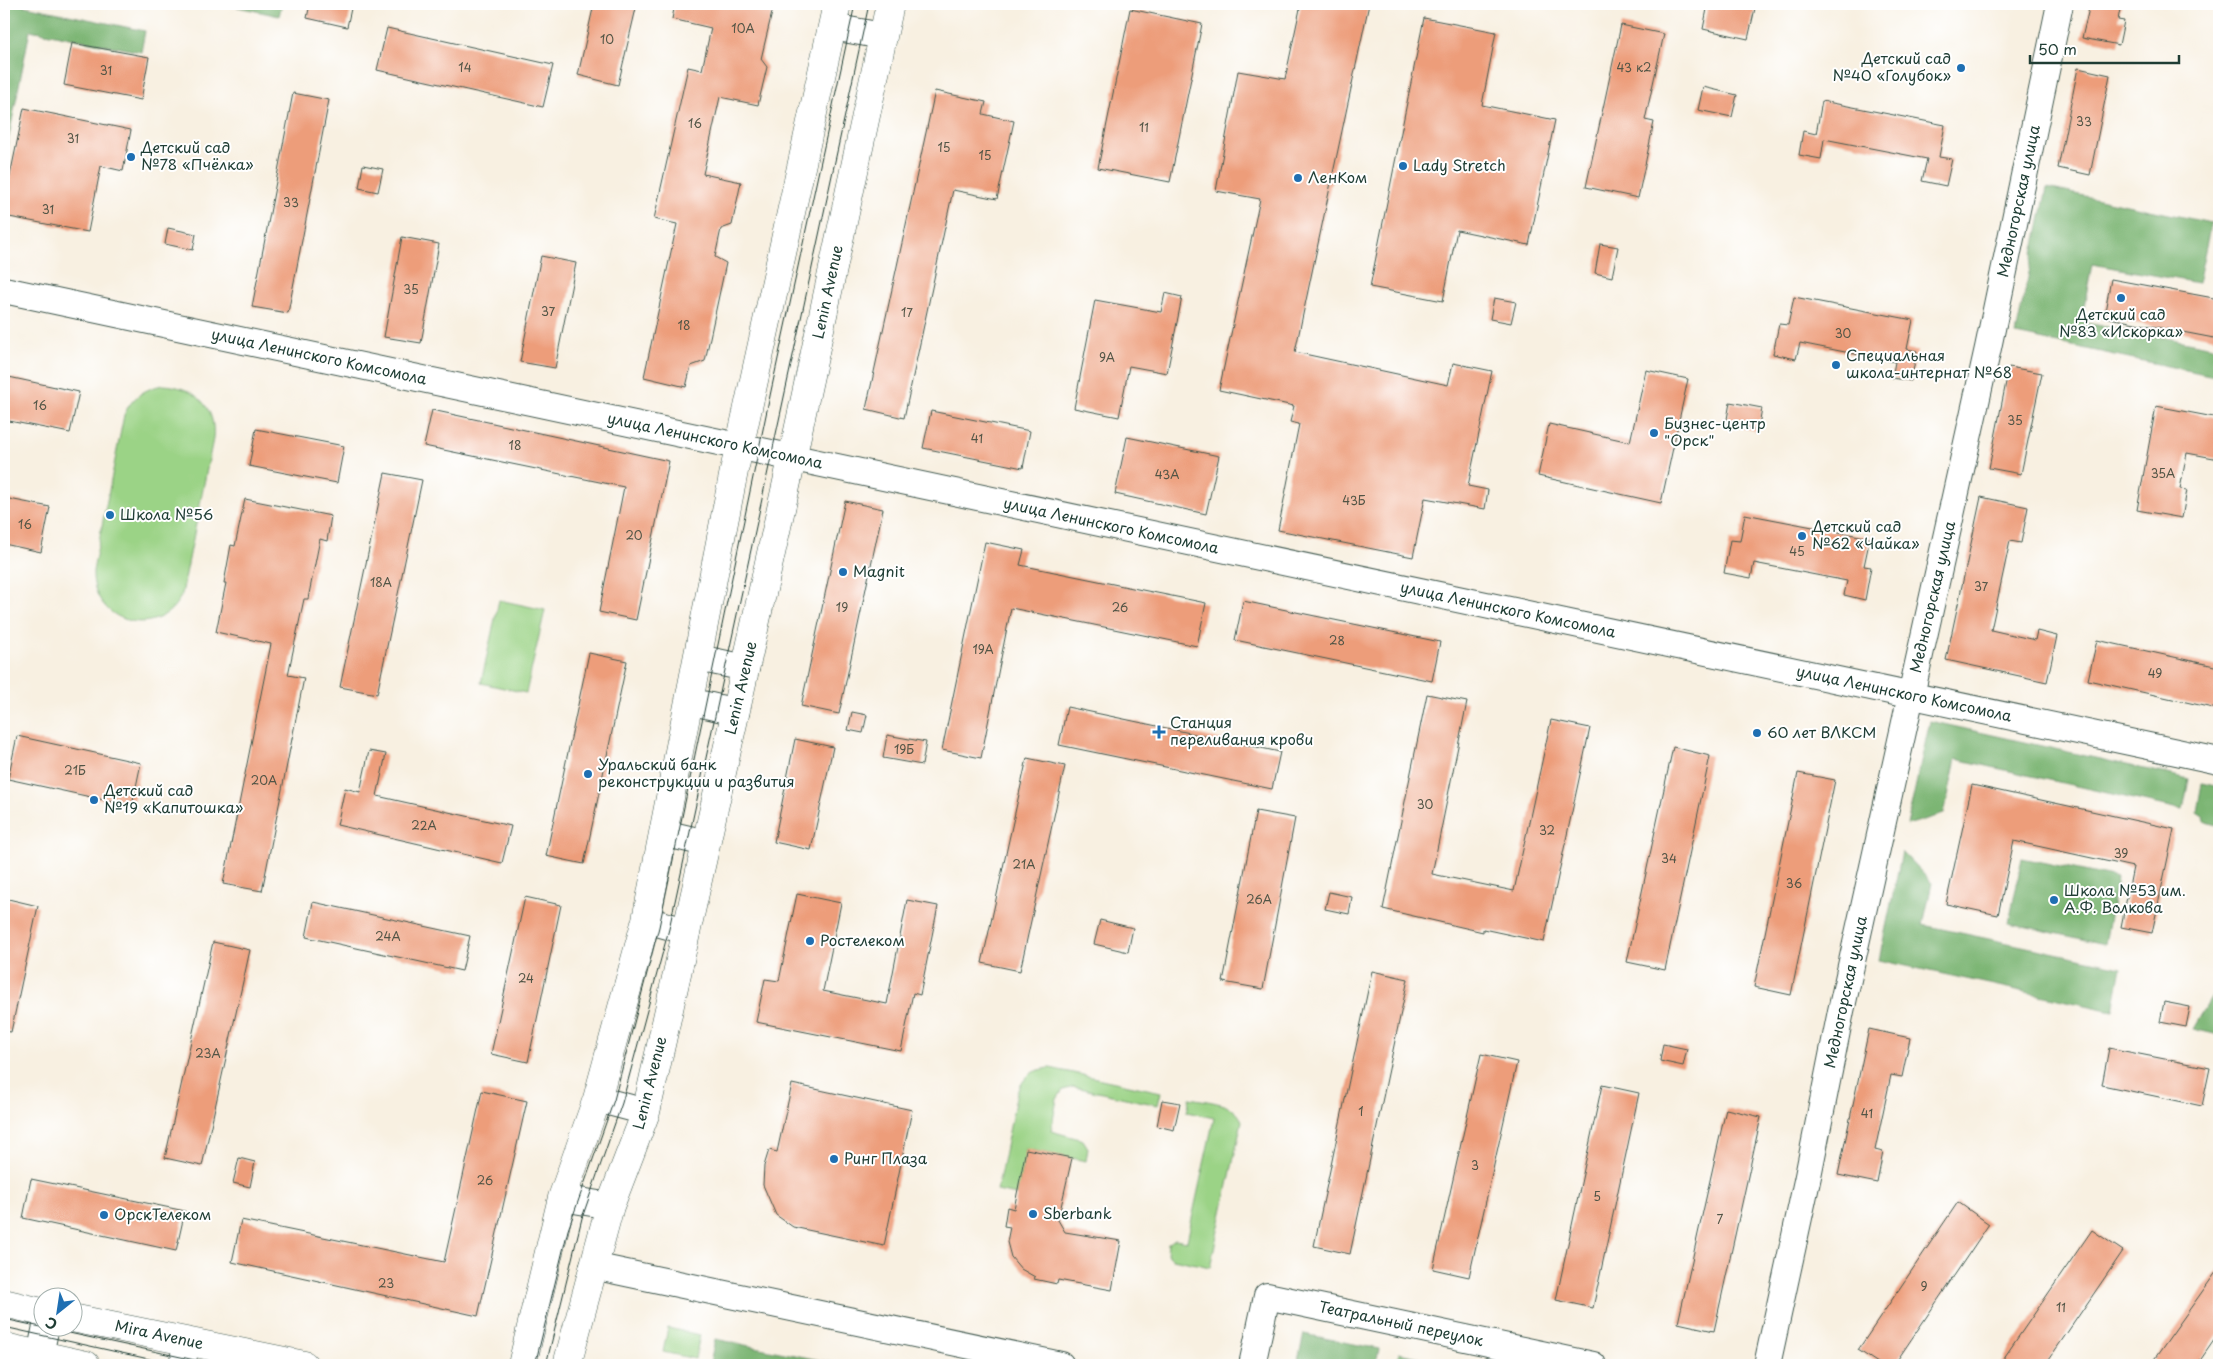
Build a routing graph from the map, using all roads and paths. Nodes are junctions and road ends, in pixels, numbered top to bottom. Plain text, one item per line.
1 (890, 4) edge
2 (2060, 4) edge
3 (834, 15) edge
4 (883, 36) junction
5 (4, 290) edge
6 (739, 446) junction
7 (792, 458) junction
8 (698, 658) junction
9 (746, 668) junction
10 (1911, 696) junction
11 (689, 701) junction
12 (736, 712) junction
13 (2219, 761) edge
14 (663, 833) junction
15 (706, 843) junction
16 (646, 920) junction
17 (686, 931) junction
18 (597, 1099) junction
19 (646, 1112) junction
20 (562, 1198) junction
21 (610, 1206) junction
22 (594, 1266) junction
23 (4, 1303) edge
24 (32, 1310) edge
25 (82, 1321) edge
26 (44, 1336) edge
27 (4, 1347) edge
28 (185, 1353) edge
29 (39, 1360) edge
30 (86, 1365) edge
31 (304, 1365) edge
32 (522, 1365) edge
33 (566, 1365) edge
34 (1061, 1365) edge
35 (1252, 1365) edge
36 (1594, 1365) edge
37 (1767, 1365) edge

1 - 4 main road, Lenin Avenue
2 - 10 street, Медногорская улица
3 - 4 street
3 - 6 main road
4 - 7 main road, Lenin Avenue
5 - 6 street, улица Ленинского Комсомола
6 - 7 street, улица Ленинского Комсомола
6 - 8 main road
7 - 9 main road, Lenin Avenue
7 - 10 street, улица Ленинского Комсомола
8 - 9 street
8 - 11 main road
9 - 12 main road, Lenin Avenue
10 - 13 street, улица Ленинского Комсомола
10 - 37 street, Медногорская улица
11 - 12 street
11 - 14 main road
12 - 15 main road, Lenin Avenue
14 - 15 street
14 - 16 main road
15 - 17 main road, Lenin Avenue
16 - 17 street
16 - 18 main road
17 - 19 main road, Lenin Avenue
18 - 19 street
18 - 20 main road
19 - 21 main road, Lenin Avenue
20 - 21 street
20 - 32 main road
21 - 22 main road, Lenin Avenue
22 - 33 main road, Lenin Avenue
22 - 34 street
23 - 24 main road
25 - 28 main road, Mira Avenue
26 - 29 street
27 - 29 main road
28 - 31 main road, Mira Avenue
29 - 30 main road
35 - 36 street, Театральный переулок

